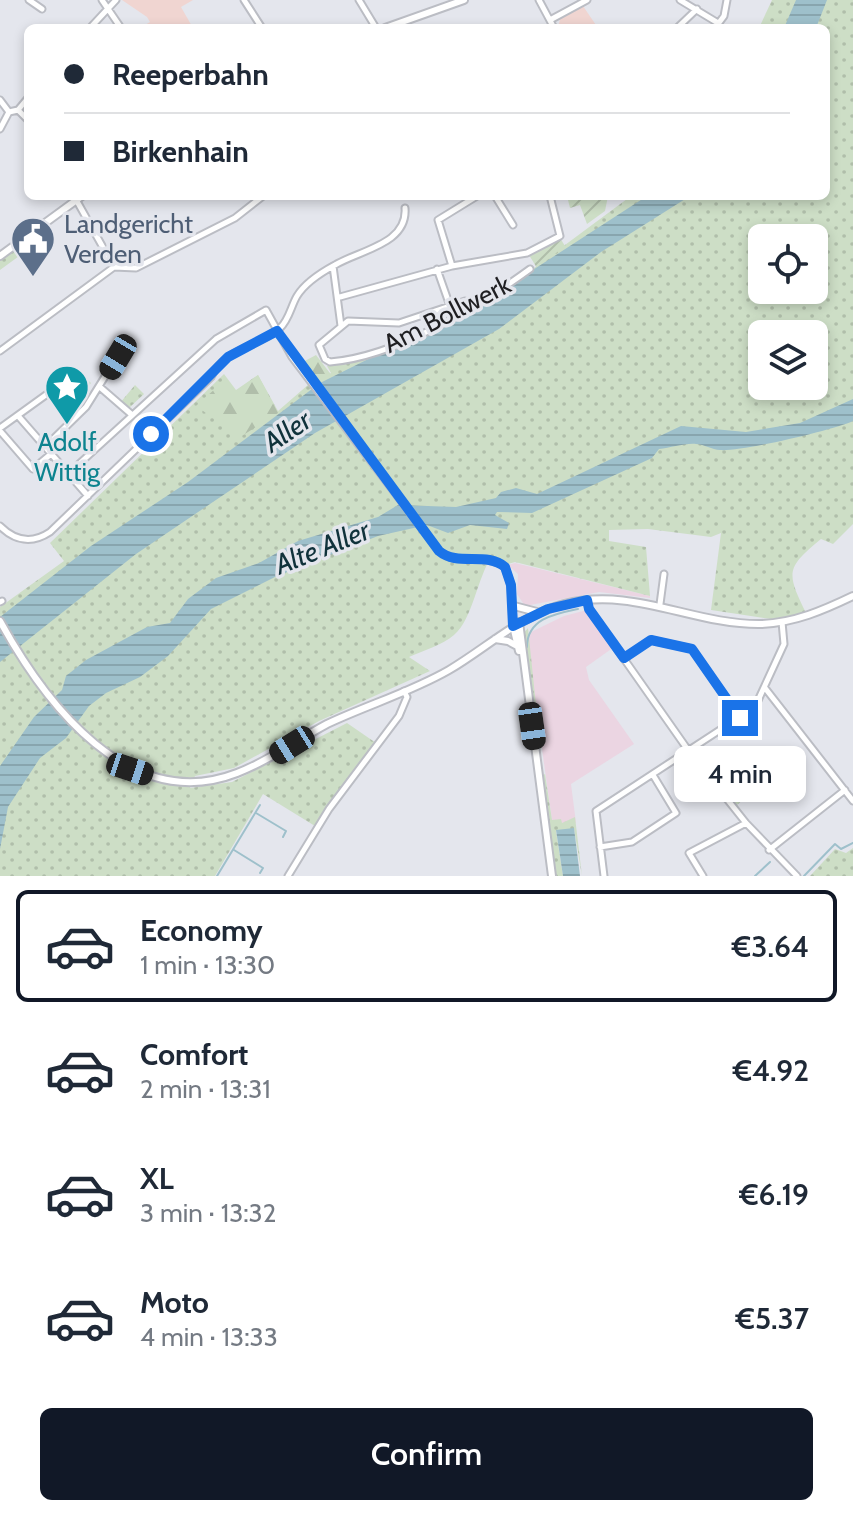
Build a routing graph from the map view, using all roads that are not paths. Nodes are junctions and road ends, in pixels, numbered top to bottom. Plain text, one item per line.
1 (29, 0) edge
2 (102, 0) edge
3 (116, 0) edge
4 (244, 0) edge
5 (359, 0) edge
6 (464, 0) edge
7 (539, 0) edge
8 (587, 0) edge
9 (680, 0) edge
10 (727, 0) edge
11 (443, 3) edge
12 (108, 8) junction
13 (42, 9) dead end
14 (697, 9) junction
15 (550, 20) junction
16 (94, 24) edge
17 (118, 24) edge
18 (259, 24) edge
19 (374, 24) edge
20 (394, 24) edge
21 (552, 24) edge
22 (681, 24) edge
23 (715, 24) edge
24 (718, 24) edge
25 (0, 100) edge
26 (24, 103) edge
27 (18, 110) junction
28 (9, 112) junction
29 (24, 116) edge
30 (0, 129) edge
31 (74, 200) edge
32 (80, 200) edge
33 (257, 200) edge
34 (470, 200) edge
35 (497, 200) edge
36 (551, 200) edge
37 (405, 208) dead end
38 (513, 225) dead end
39 (0, 256) edge
40 (333, 266) junction
41 (452, 266) junction
42 (114, 267) junction
43 (437, 269) junction
44 (530, 269) dead end
45 (340, 297) junction
46 (465, 301) dead end
47 (450, 306) junction
48 (341, 326) junction
49 (277, 331) junction
50 (0, 351) edge
51 (119, 354) dead end
52 (101, 388) junction
53 (50, 392) dead end
54 (131, 414) junction
55 (19, 417) junction
56 (0, 429) edge
57 (45, 447) junction
58 (51, 454) junction
59 (68, 474) junction
60 (88, 496) junction
61 (0, 526) edge
62 (664, 574) dead end
63 (853, 596) edge
64 (587, 600) junction
65 (514, 604) junction
66 (660, 604) junction
67 (541, 612) junction
68 (0, 621) edge
69 (782, 622) junction
70 (516, 624) junction
71 (491, 640) junction
72 (517, 646) junction
73 (521, 658) junction
74 (624, 658) junction
75 (764, 688) junction
76 (404, 691) junction
77 (740, 718) junction
78 (688, 750) junction
79 (653, 775) junction
80 (845, 790) junction
81 (853, 801) edge
82 (746, 823) junction
83 (600, 847) junction
84 (769, 850) junction
85 (288, 876) edge
86 (552, 876) edge
87 (604, 876) edge
88 (703, 876) edge
89 (797, 876) edge

1 - 13 street
2 - 12 street
3 - 12 street
4 - 18 street
5 - 19 street
6 - 11 main road
7 - 15 street
8 - 15 street
9 - 14 street
10 - 24 street
11 - 20 main road
12 - 16 street
12 - 17 street
14 - 22 street
14 - 23 street
15 - 21 street
25 - 28 street
26 - 27 street
27 - 28 street
27 - 29 street
28 - 30 street
31 - 39 main road
32 - 42 street
33 - 42 street
34 - 41 street
35 - 38 street
36 - 41 street
37 - 40 street
40 - 45 street
40 - 49 street
41 - 43 street
42 - 50 street
43 - 45 street
43 - 47 street
44 - 48 street, Am Bollwerk
45 - 48 street
46 - 47 street
47 - 48 street
49 - 54 street
49 - 60 street
49 - 65 street
51 - 52 street
52 - 54 street
52 - 57 street
53 - 55 street
54 - 59 street
55 - 56 street
55 - 57 street
56 - 58 street
57 - 58 street
58 - 59 street
59 - 60 street
60 - 61 street
62 - 66 street
63 - 69 main road
64 - 66 main road
64 - 67 main road
64 - 74 street
65 - 67 main road
65 - 70 street
66 - 69 main road
67 - 70 main road
68 - 76 main road
69 - 75 street
70 - 71 main road
70 - 72 main road
70 - 73 main road
71 - 72 main road
71 - 76 main road
72 - 73 main road
73 - 86 main road
74 - 77 street
74 - 78 street
75 - 77 street
75 - 80 street
76 - 85 street
77 - 78 street
78 - 79 street
78 - 82 street
79 - 83 street
79 - 83 street
80 - 81 street
80 - 84 street
82 - 84 street
82 - 88 street
83 - 87 street
84 - 89 street

